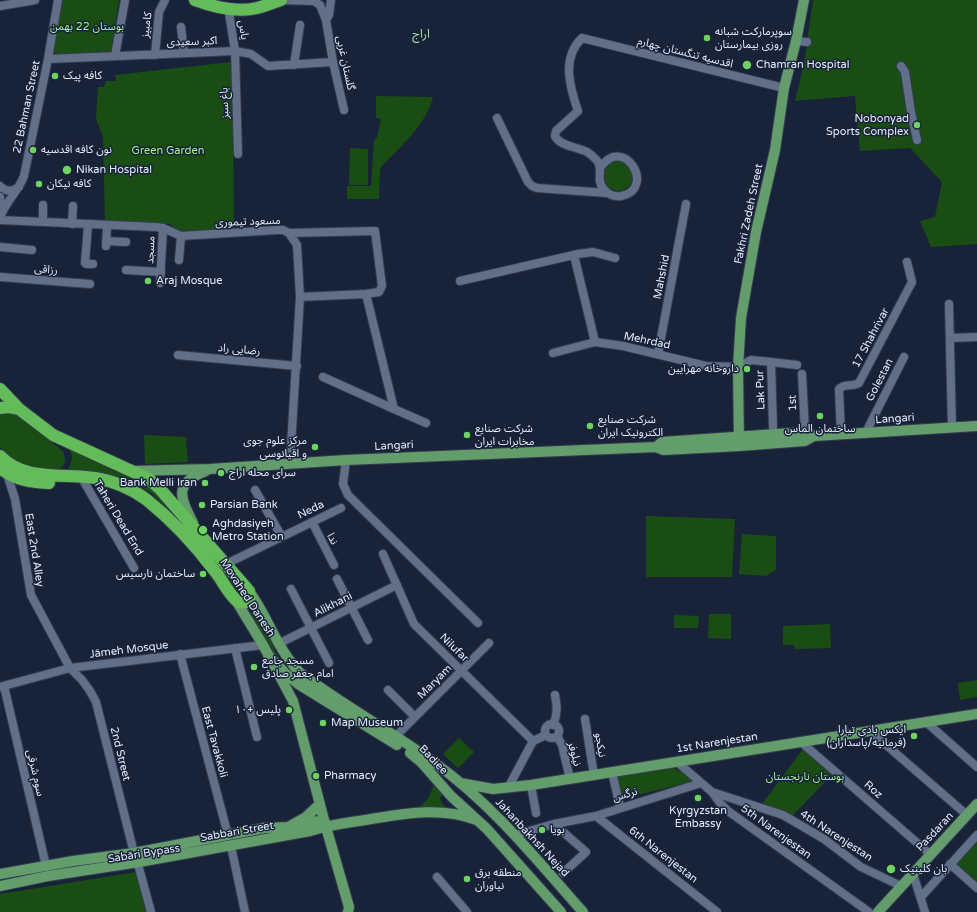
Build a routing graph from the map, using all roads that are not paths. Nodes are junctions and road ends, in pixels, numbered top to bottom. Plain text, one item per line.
1 (35, 0) edge
2 (58, 0) edge
3 (125, 0) edge
4 (165, 0) edge
5 (195, 0) edge
6 (224, 0) edge
7 (282, 0) edge
8 (331, 0) edge
9 (804, 0) edge
10 (13, 2) edge
11 (0, 6) edge
12 (229, 13) dead end
13 (326, 20) junction
14 (300, 25) dead end
15 (181, 27) dead end
16 (796, 41) junction
17 (807, 42) dead end
18 (235, 51) junction
19 (184, 53) junction
20 (155, 55) junction
21 (116, 56) junction
22 (48, 59) junction
23 (333, 62) junction
24 (294, 65) junction
25 (901, 66) dead end
26 (784, 88) junction
27 (344, 110) dead end
28 (497, 118) dead end
29 (917, 140) dead end
30 (238, 154) dead end
31 (600, 168) junction
32 (0, 186) edge
33 (20, 186) junction
34 (607, 193) junction
35 (0, 197) edge
36 (686, 204) dead end
37 (43, 205) dead end
38 (73, 206) dead end
39 (1, 216) edge
40 (43, 222) junction
41 (72, 224) junction
42 (88, 224) junction
43 (107, 226) junction
44 (163, 228) junction
45 (289, 233) junction
46 (180, 236) junction
47 (126, 242) dead end
48 (0, 247) edge
49 (32, 250) dead end
50 (574, 255) junction
51 (615, 258) dead end
52 (179, 260) dead end
53 (908, 262) dead end
54 (93, 264) dead end
55 (126, 270) dead end
56 (161, 272) junction
57 (0, 277) edge
58 (460, 281) dead end
59 (160, 283) dead end
60 (90, 284) dead end
61 (366, 294) junction
62 (300, 297) junction
63 (949, 304) dead end
64 (977, 337) edge
65 (950, 338) junction
66 (595, 342) junction
67 (553, 353) dead end
68 (658, 354) junction
69 (178, 355) dead end
70 (904, 357) dead end
71 (771, 362) junction
72 (797, 365) dead end
73 (297, 366) junction
74 (738, 367) junction
75 (802, 374) dead end
76 (323, 377) dead end
77 (0, 389) edge
78 (0, 408) edge
79 (19, 409) junction
80 (394, 409) junction
81 (738, 412) junction
82 (426, 423) dead end
83 (977, 426) edge
84 (773, 427) dead end
85 (952, 427) junction
86 (805, 432) junction
87 (865, 434) junction
88 (841, 435) junction
89 (739, 436) junction
90 (814, 436) junction
91 (724, 437) junction
92 (656, 446) junction
93 (739, 446) junction
94 (0, 456) edge
95 (346, 460) junction
96 (290, 463) junction
97 (210, 469) junction
98 (4, 471) edge
99 (132, 471) junction
100 (89, 479) junction
101 (26, 481) junction
102 (255, 490) dead end
103 (15, 499) junction
104 (341, 508) dead end
105 (312, 522) junction
106 (195, 528) junction
107 (282, 537) junction
108 (383, 554) dead end
109 (226, 564) junction
110 (334, 565) dead end
111 (134, 568) dead end
112 (337, 578) dead end
113 (397, 585) junction
114 (291, 589) dead end
115 (249, 591) junction
116 (235, 599) junction
117 (352, 607) junction
118 (261, 609) junction
119 (249, 621) junction
120 (478, 623) dead end
121 (311, 628) junction
122 (368, 640) dead end
123 (489, 643) dead end
124 (278, 644) junction
125 (263, 645) junction
126 (235, 648) junction
127 (180, 654) junction
128 (268, 655) junction
129 (329, 663) dead end
130 (70, 668) junction
131 (462, 671) junction
132 (2, 686) edge
133 (388, 690) dead end
134 (555, 695) dead end
135 (977, 714) edge
136 (415, 717) junction
137 (585, 719) dead end
138 (926, 722) junction
139 (553, 724) junction
140 (870, 731) junction
141 (546, 735) junction
142 (396, 736) junction
143 (557, 736) junction
144 (257, 737) dead end
145 (533, 741) junction
146 (801, 742) junction
147 (677, 762) junction
148 (977, 767) edge
149 (612, 772) junction
150 (594, 775) junction
151 (570, 779) junction
152 (460, 783) junction
153 (701, 783) junction
154 (531, 785) junction
155 (508, 788) junction
156 (712, 792) junction
157 (320, 804) junction
158 (977, 804) edge
159 (620, 807) junction
160 (536, 813) dead end
161 (967, 815) junction
162 (596, 816) junction
163 (477, 820) junction
164 (325, 824) junction
165 (554, 824) junction
166 (289, 831) junction
167 (228, 835) junction
168 (515, 835) junction
169 (977, 835) edge
170 (232, 851) junction
171 (134, 852) junction
172 (930, 854) junction
173 (950, 864) junction
174 (46, 866) junction
175 (139, 868) junction
176 (563, 873) dead end
177 (0, 874) edge
178 (912, 874) junction
179 (437, 877) dead end
180 (0, 881) edge
181 (0, 886) edge
182 (902, 886) junction
183 (977, 888) edge
184 (0, 892) edge
185 (920, 897) junction
186 (350, 910) edge
187 (152, 912) edge
188 (245, 912) edge
189 (467, 912) edge
190 (561, 912) edge
191 (583, 912) edge
192 (717, 912) edge
193 (869, 912) edge
194 (878, 912) edge
195 (925, 912) edge

1 - 10 street
2 - 22 street, 22 Bahman Street
3 - 21 street
4 - 20 street, کامبیز
5 - 7 highway
6 - 7 highway
7 - 13 street
8 - 13 street
9 - 16 main road, Fakhri Zadeh Street
10 - 11 street
12 - 18 street, یاس
13 - 23 street, گلستان غربی
14 - 24 street
15 - 19 street
16 - 17 street
16 - 26 main road, Fakhri Zadeh Street
18 - 19 street, اکبر سعیدی
18 - 24 street, اکبر سعیدی
18 - 30 street, باغ سبز
19 - 20 street, اکبر سعیدی
20 - 21 street, اکبر سعیدی
21 - 22 street, اکبر سعیدی
22 - 33 street, 22 Bahman Street
23 - 24 street, اکبر سعیدی
23 - 27 street, گلستان غربی
25 - 29 street
26 - 31 street, اقدسیه تنگستان چهارم
26 - 74 main road, Fakhri Zadeh Street
28 - 34 street
31 - 34 street
31 - 34 street
32 - 33 street
33 - 39 street, 22 Bahman Street
35 - 39 street
36 - 68 street, Mahshid
37 - 40 street
38 - 41 street
39 - 40 street, مسعود تیموری
40 - 41 street, مسعود تیموری
41 - 42 street, مسعود تیموری
42 - 43 street, مسعود تیموری
42 - 54 street
43 - 44 street, مسعود تیموری
43 - 47 street
44 - 46 street, مسعود تیموری
44 - 56 street, مسجد
45 - 46 street, مسعود تیموری
45 - 61 street
45 - 62 street, مسعود تیموری
46 - 52 street
48 - 49 street
50 - 51 street
50 - 58 street
50 - 66 street
53 - 88 street, 17 Shahrivar
55 - 56 street, مسجد
56 - 59 street, مسجد
57 - 60 street, رزاقی
61 - 62 street
61 - 80 street
62 - 73 street, مسعود تیموری
63 - 65 street
64 - 65 street
65 - 85 street
66 - 67 street, Mehrdad
66 - 68 street, Mehrdad
68 - 74 street, Mehrdad
69 - 73 street, رضایی راد
70 - 87 street, Golestan
71 - 72 street
71 - 74 street, Lak Pur
71 - 84 street, Lak Pur
73 - 96 street, مسعود تیموری
74 - 81 main road, Fakhri Zadeh Street
75 - 86 street, 1st
76 - 80 street
77 - 79 highway, Movahed Danesh
78 - 79 highway
79 - 99 highway, Movahed Danesh
80 - 82 street
81 - 89 main road, Fakhri Zadeh Street
81 - 91 main road
83 - 85 main road, Langari
85 - 87 main road, Langari
86 - 89 main road, Langari
86 - 90 main road, Langari
87 - 88 main road, Langari
88 - 90 main road, Langari
89 - 91 main road, Langari
89 - 93 main road, Fakhri Zadeh Street
90 - 93 main road, Langari
91 - 92 main road, Langari
92 - 93 main road, Langari
92 - 95 main road, Langari
94 - 100 highway, Movahed Danesh
95 - 96 main road, Langari
95 - 120 street
96 - 97 main road, Langari
97 - 99 main road, Langari
97 - 106 main road
98 - 101 highway
98 - 103 street, East 2nd Alley
99 - 106 highway, Movahed Danesh
100 - 101 highway
100 - 111 street, Taheri Dead End
100 - 116 highway, Movahed Danesh
101 - 103 street
102 - 107 street
103 - 130 street, East 2nd Alley
104 - 105 street, Neda
105 - 107 street, Neda
105 - 110 street, ندا
106 - 109 highway, Movahed Danesh
107 - 109 street, Neda
108 - 113 street, Nilufar
109 - 115 highway, Movahed Danesh
112 - 117 street
113 - 117 street, Alikhani
113 - 131 street, Nilufar
114 - 121 street
115 - 116 highway
115 - 118 main road, Movahed Danesh
116 - 119 main road, Movahed Danesh
117 - 121 street, Alikhani
117 - 122 street
118 - 119 main road
118 - 124 main road, Movahed Danesh
119 - 125 main road, Movahed Danesh
121 - 124 street, Alikhani
121 - 129 street
123 - 131 street, Maryam
124 - 142 main road, Movahed Danesh
125 - 126 street, Jāmeh Mosque
125 - 128 main road, Movahed Danesh
126 - 127 street, Jāmeh Mosque
126 - 144 street
127 - 130 street, Jāmeh Mosque
127 - 167 street, East Tavakkoli
128 - 157 main road, Movahed Danesh
128 - 163 main road, Badiee
130 - 132 street, Jāmeh Mosque
130 - 171 street, 2nd Street
131 - 136 street, Maryam
131 - 145 street, Nilufar
132 - 174 street, سوم شرقی
133 - 136 street
134 - 139 street
135 - 138 main road, 1st Narenjestan
136 - 142 street, Maryam
137 - 150 street, نیکجو
138 - 140 main road, 1st Narenjestan
138 - 148 street
139 - 141 street
139 - 143 street
140 - 146 main road, 1st Narenjestan
140 - 161 street
141 - 143 street
141 - 145 street
142 - 152 main road, Jahanbakhsh Nejad
143 - 151 street, نیلوفر
145 - 155 street
146 - 147 main road, 1st Narenjestan
146 - 172 street, Roz
147 - 149 main road, 1st Narenjestan
147 - 153 street, 5th Narenjestan
149 - 150 main road, 1st Narenjestan
149 - 159 street
150 - 151 main road, 1st Narenjestan
151 - 154 main road, 1st Narenjestan
152 - 155 main road, 1st Narenjestan
152 - 168 main road, Jahanbakhsh Nejad
153 - 156 street, 5th Narenjestan
153 - 159 street, نرگس
154 - 155 main road, 1st Narenjestan
154 - 160 street
156 - 182 street, 4th Narenjestan
156 - 193 street, 5th Narenjestan
157 - 164 main road, Movahed Danesh
157 - 166 main road
158 - 161 main road, Pasdaran
159 - 162 street, نرگس
161 - 172 main road, Pasdaran
162 - 165 street, نرگس
162 - 192 street, 6th Narenjestan
163 - 164 main road, Sabbari Street
163 - 190 main road
164 - 166 main road, Sabbari Street
164 - 186 main road, Movahed Danesh
165 - 168 street, نرگس
165 - 176 street
166 - 167 main road, Sabāri Bypass
166 - 170 main road, Sabāri Bypass
166 - 180 main road, Sabbari Street
166 - 181 main road, Sabbari Street
167 - 171 main road, Sabāri Bypass
168 - 191 main road, Jahanbakhsh Nejad
169 - 173 street
170 - 175 main road, Sabāri Bypass
170 - 188 street
171 - 174 main road, Sabāri Bypass
172 - 178 main road, Pasdaran
173 - 183 street
173 - 185 street
174 - 177 main road, Sabāri Bypass
175 - 184 main road, Sabāri Bypass
175 - 187 street
178 - 182 main road, Pasdaran
178 - 185 street
179 - 189 street
182 - 194 main road, Pasdaran
185 - 195 street

